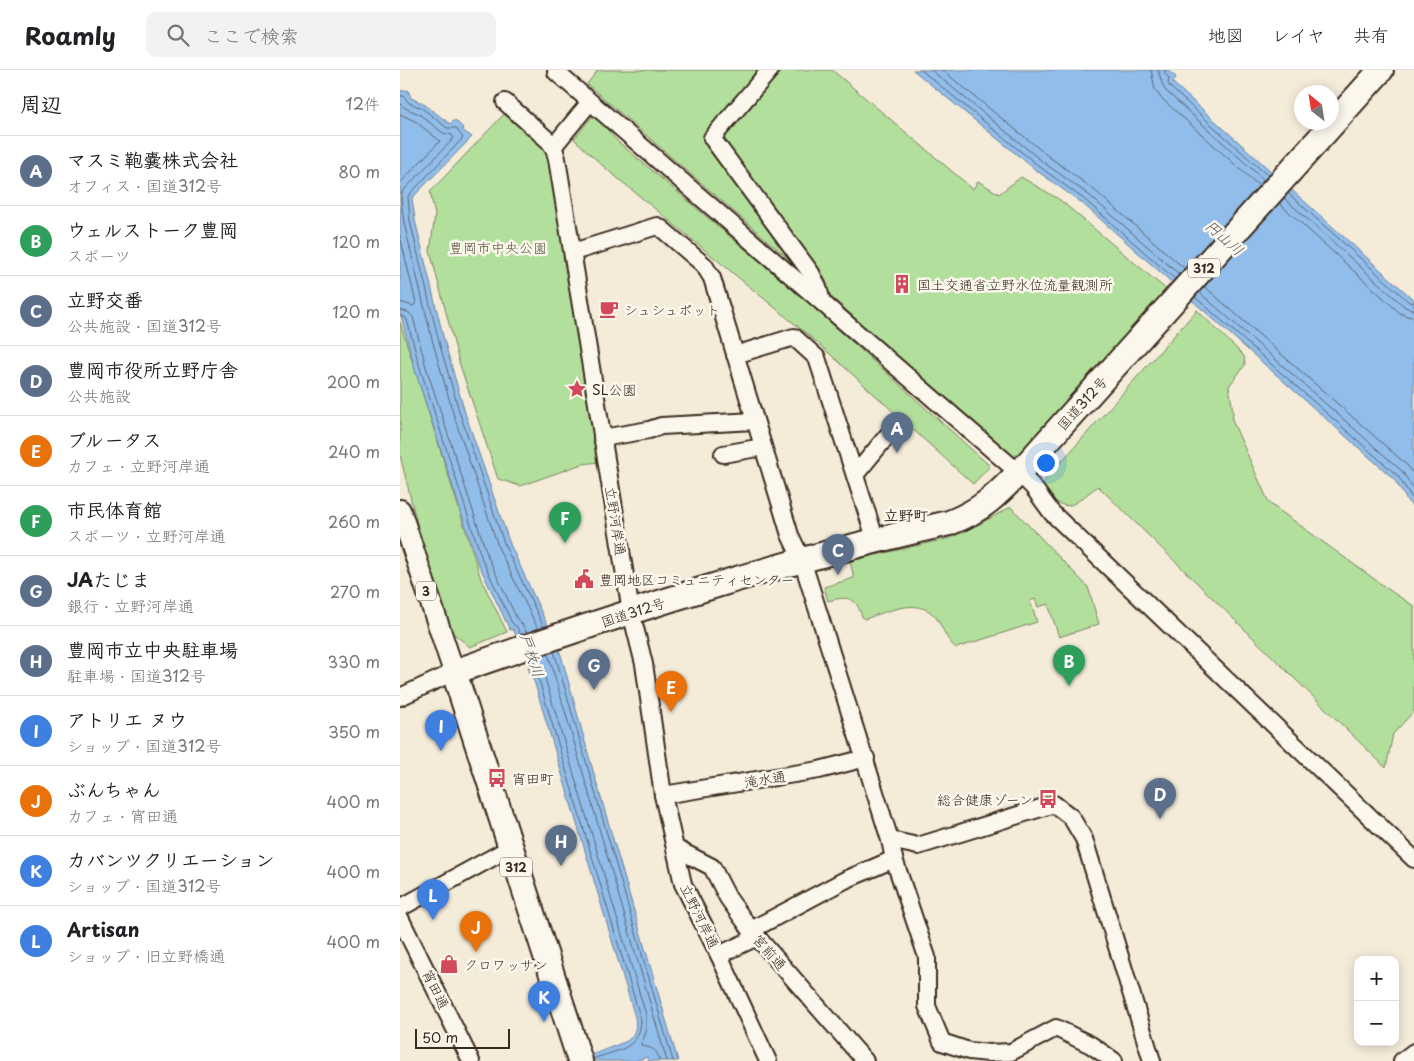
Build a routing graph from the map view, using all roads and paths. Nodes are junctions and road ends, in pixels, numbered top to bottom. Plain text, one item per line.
1 (770, 70) edge
2 (1382, 70) edge
3 (556, 72) dead end
4 (505, 102) dead end
5 (590, 102) junction
6 (553, 147) junction
7 (573, 252) junction
8 (822, 303) junction
9 (735, 355) junction
10 (755, 421) junction
11 (897, 424) dead end
12 (602, 438) junction
13 (763, 447) junction
14 (723, 454) dead end
15 (1022, 469) junction
16 (855, 475) junction
17 (400, 510) edge
18 (876, 541) junction
19 (802, 560) junction
20 (630, 612) junction
21 (454, 672) junction
22 (400, 697) edge
23 (866, 758) junction
24 (663, 795) junction
25 (890, 840) junction
26 (510, 848) junction
27 (675, 848) junction
28 (1414, 858) edge
29 (894, 859) junction
30 (400, 908) edge
31 (400, 918) edge
32 (751, 930) junction
33 (719, 955) junction
34 (1414, 1052) edge
35 (471, 1061) edge
36 (580, 1061) edge
37 (768, 1061) edge
38 (865, 1061) edge
39 (1114, 1061) edge
40 (1152, 1061) edge
41 (1402, 1061) edge

1 - 8 street
2 - 15 highway, 国道312号 / 312
3 - 5 street
4 - 6 street, 立野河岸通
5 - 6 street
5 - 8 street
6 - 7 street, 立野河岸通
7 - 9 street
7 - 12 street, 立野河岸通
8 - 15 street
9 - 10 street
9 - 16 street
10 - 12 street
10 - 13 street
11 - 16 street
12 - 20 street, 立野河岸通
13 - 14 street
13 - 19 street
15 - 18 highway, 国道312号 / 312
15 - 28 street
16 - 18 street
17 - 21 main road, 3
18 - 19 highway, 国道312号 / 312
19 - 20 highway, 国道312号 / 312
19 - 23 street
20 - 21 highway, 国道312号 / 312
20 - 24 street, 立野河岸通
21 - 22 street
21 - 26 highway, 312
23 - 24 street, 滝水通
23 - 25 street
24 - 27 street, 立野河岸通
25 - 29 street
25 - 40 street
26 - 30 street
26 - 36 highway, 312
27 - 32 street, 宮前通
27 - 33 street, 立野河岸通
29 - 32 street
29 - 39 street
31 - 35 street, 宵田通
32 - 33 street
32 - 38 street, 宮前通
33 - 37 street, 立野河岸通
34 - 41 street

